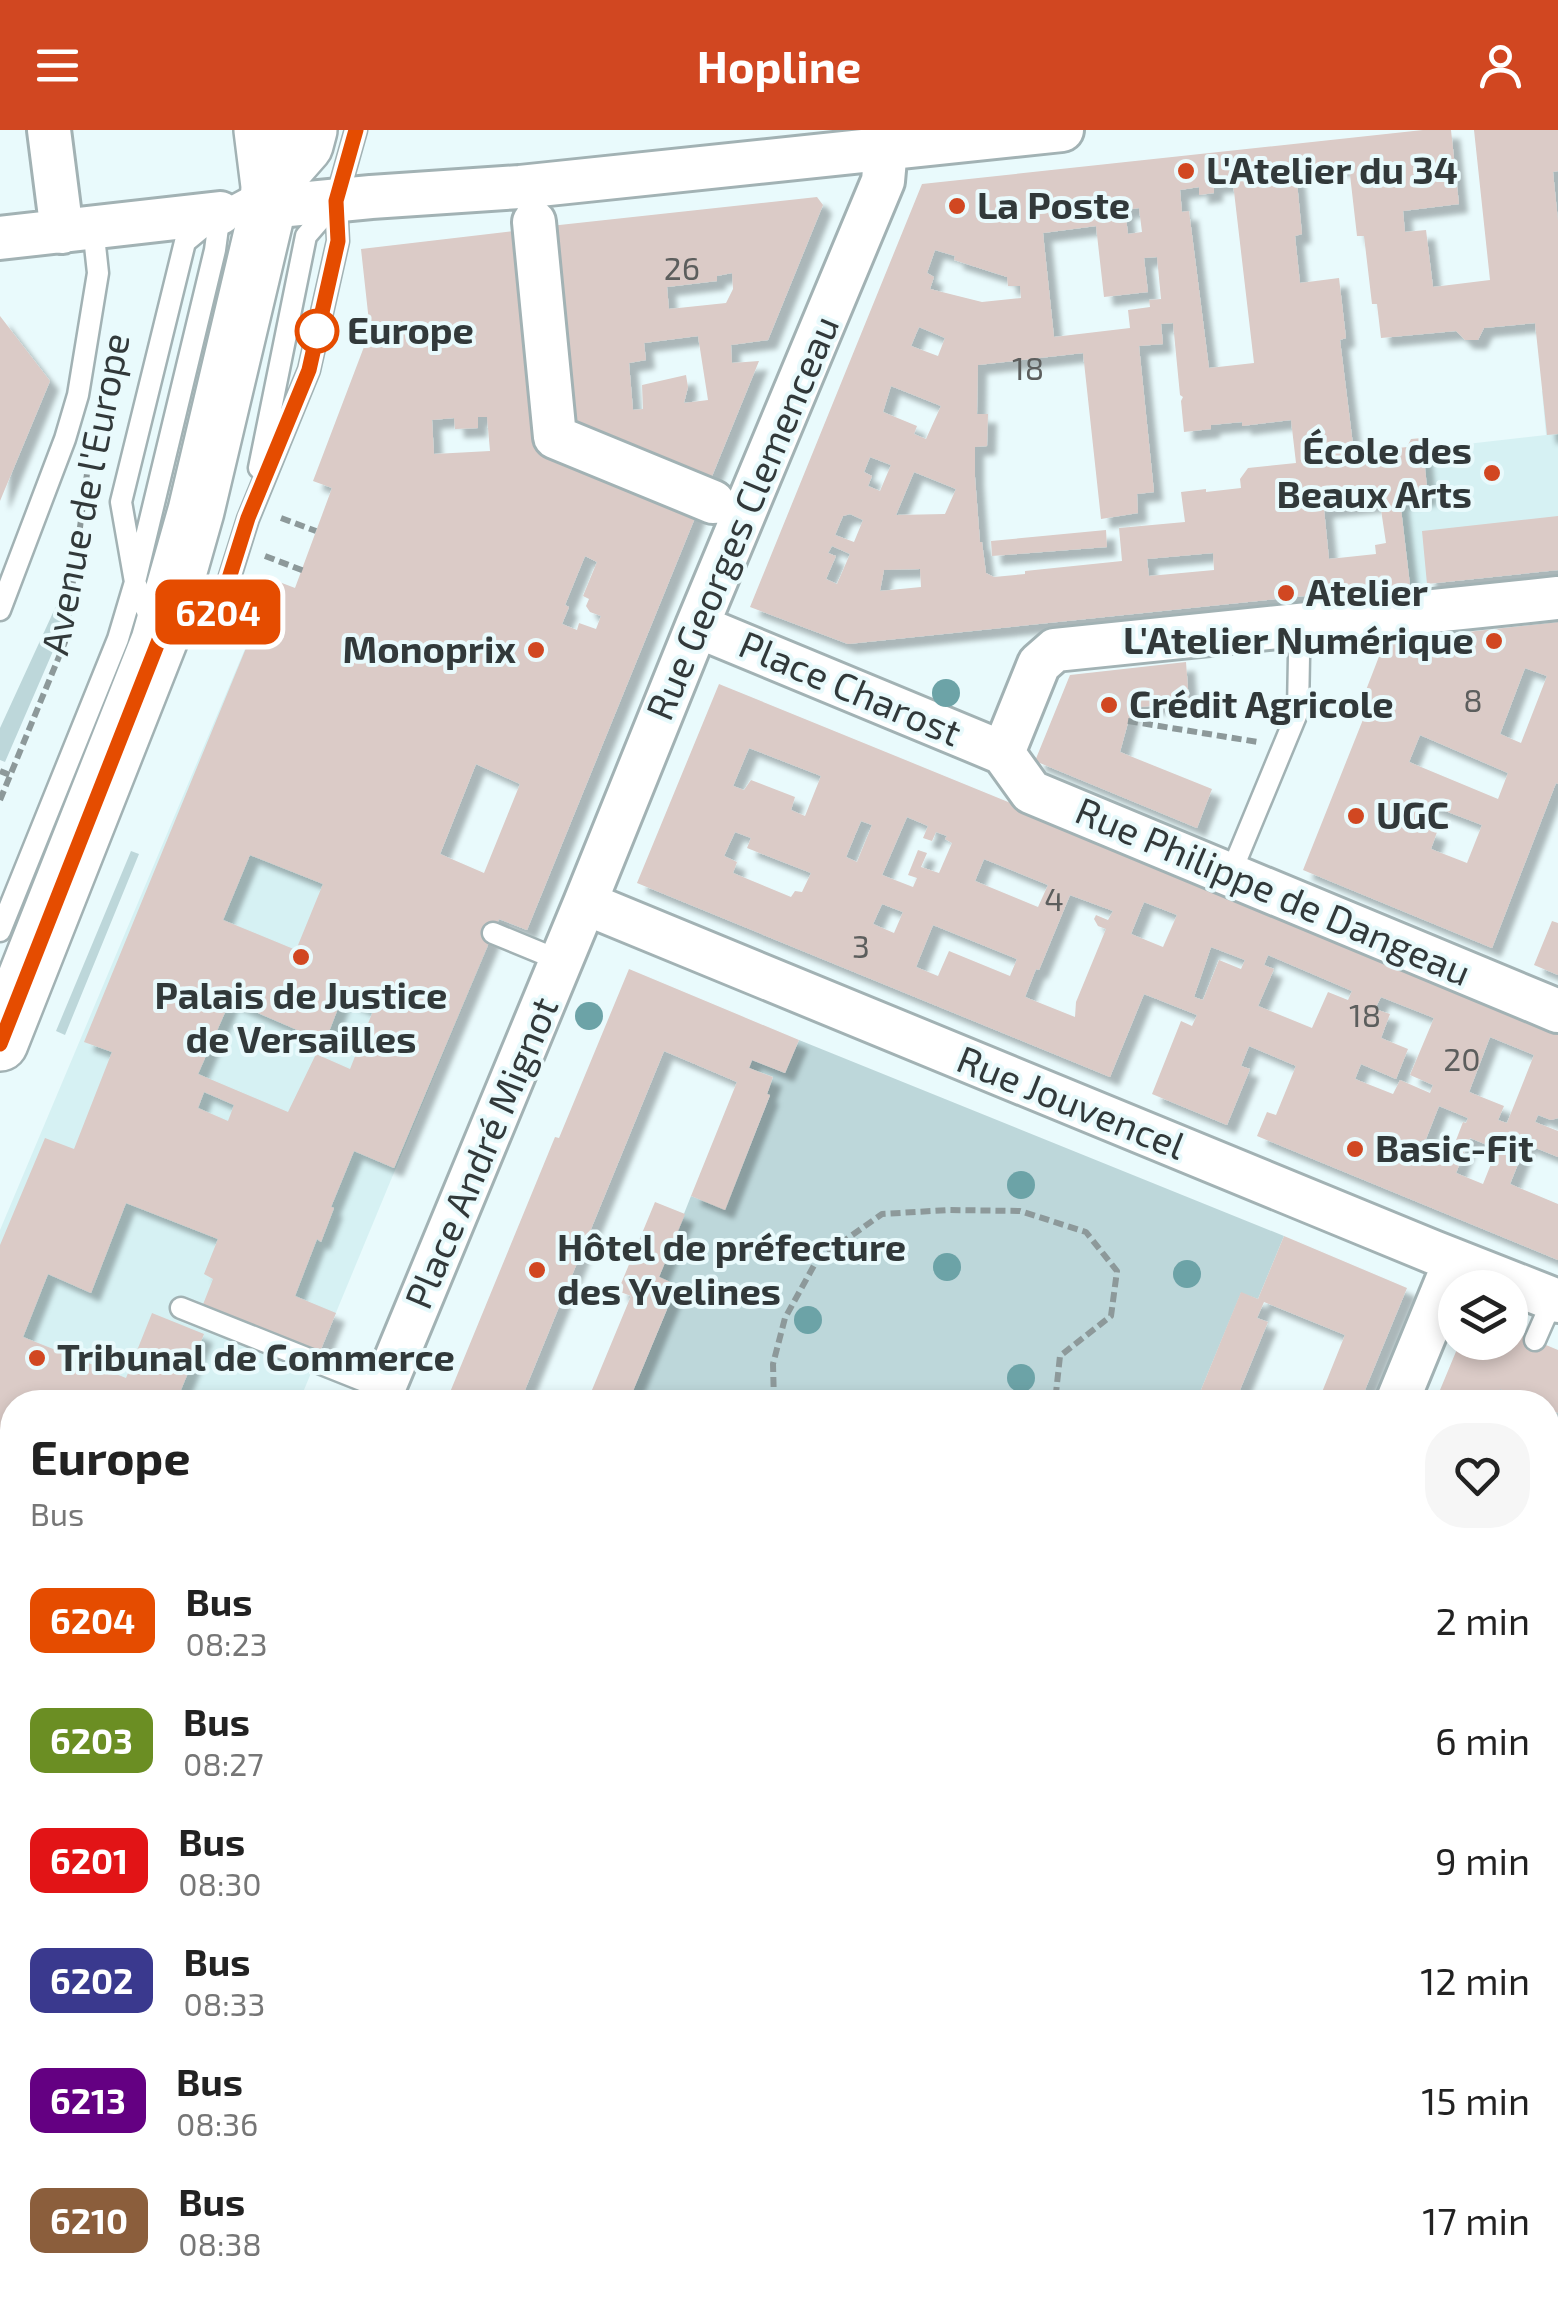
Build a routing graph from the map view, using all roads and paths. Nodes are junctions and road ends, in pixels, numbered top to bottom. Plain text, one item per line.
1 (50, 130) edge
2 (262, 130) edge
3 (309, 130) edge
4 (356, 130) edge
5 (1062, 130) edge
6 (885, 139) edge
7 (336, 201) junction
8 (252, 202) junction
9 (534, 222) dead end
10 (77, 230) junction
11 (0, 238) edge
12 (88, 465) dead end
13 (713, 502) dead end
14 (248, 518) junction
15 (281, 518) dead end
16 (316, 531) dead end
17 (265, 556) dead end
18 (307, 572) dead end
19 (135, 582) junction
20 (1558, 598) edge
21 (0, 610) edge
22 (1296, 625) junction
23 (697, 626) junction
24 (159, 640) junction
25 (1128, 721) dead end
26 (1284, 747) junction
27 (1004, 753) junction
28 (0, 771) edge
29 (10, 775) junction
30 (0, 800) edge
31 (1230, 875) junction
32 (585, 903) junction
33 (0, 931) edge
34 (493, 933) dead end
35 (561, 962) junction
36 (1558, 1012) edge
37 (0, 1044) edge
38 (1456, 1261) junction
39 (1555, 1300) edge
40 (181, 1308) dead end
41 (1535, 1340) dead end
42 (367, 1390) edge
43 (383, 1390) edge
44 (773, 1390) edge
45 (1057, 1390) edge
46 (1402, 1390) edge

1 - 10 street
2 - 8 main road, Avenue de l'Europe
3 - 8 main road, Avenue de l'Europe
4 - 7 lane
5 - 6 street
6 - 7 street
6 - 23 street, Rue Georges Clemenceau
7 - 8 street
7 - 14 lane
7 - 14 lane
8 - 10 street
8 - 19 lane, Avenue de l'Europe
8 - 19 lane, Avenue de l'Europe
8 - 24 main road, Avenue de l'Europe
9 - 13 street
10 - 11 street
10 - 21 lane
12 - 29 path, Avenue de l'Europe
14 - 24 lane
15 - 16 path
17 - 18 path
19 - 24 lane, Avenue de l'Europe
19 - 33 lane, Avenue de l'Europe
20 - 22 street
22 - 26 lane
22 - 27 street
23 - 27 street, Place Charost
23 - 32 street, Rue Georges Clemenceau
24 - 37 main road, Avenue de l'Europe
25 - 26 path
26 - 31 lane
27 - 31 street, Rue Philippe de Dangeau
28 - 29 path
29 - 30 path, Avenue de l'Europe
31 - 36 street, Rue Philippe de Dangeau
32 - 35 street, Place André Mignot
32 - 38 street, Rue Jouvencel
34 - 35 lane
35 - 43 street, Place André Mignot
38 - 39 street, Rue Jouvencel
38 - 46 street
39 - 41 lane
40 - 42 lane
44 - 45 path

